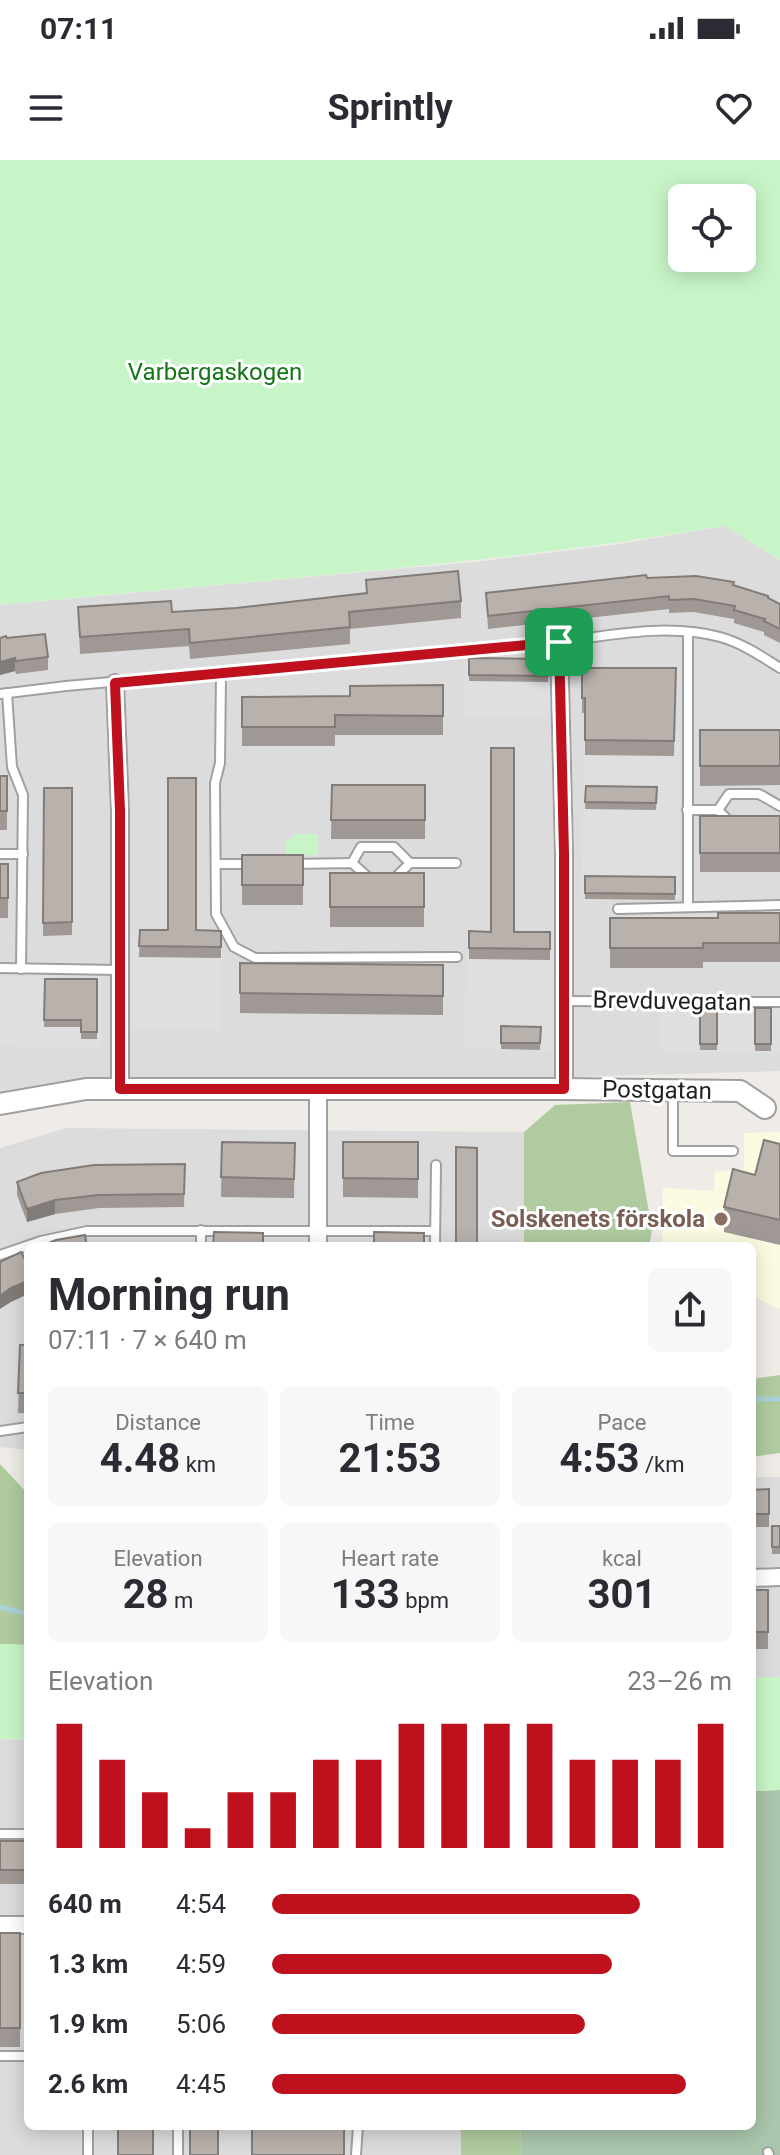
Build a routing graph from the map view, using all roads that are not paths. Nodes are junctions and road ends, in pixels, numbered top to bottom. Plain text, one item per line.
1 (688, 632) junction
2 (559, 642) junction
3 (780, 668) edge
4 (221, 673) junction
5 (115, 683) junction
6 (3, 694) edge
7 (780, 806) edge
8 (687, 810) junction
9 (718, 810) junction
10 (747, 824) edge
11 (0, 854) edge
12 (23, 854) junction
13 (352, 863) junction
14 (410, 863) junction
15 (456, 863) dead end
16 (216, 864) junction
17 (262, 864) edge
18 (278, 864) edge
19 (780, 905) edge
20 (688, 906) junction
21 (618, 909) dead end
22 (457, 957) dead end
23 (0, 968) edge
24 (21, 969) junction
25 (119, 970) junction
26 (565, 1001) junction
27 (780, 1002) edge
28 (120, 1089) junction
29 (318, 1089) junction
30 (564, 1089) junction
31 (673, 1090) junction
32 (0, 1104) edge
33 (771, 1112) dead end
34 (733, 1151) dead end
35 (436, 1165) dead end
36 (201, 1230) junction
37 (435, 1231) junction
38 (318, 1238) edge
39 (38, 1242) edge
40 (201, 1242) edge
41 (435, 1242) edge
42 (24, 1247) edge
43 (0, 1255) edge
44 (24, 1428) edge
45 (0, 1431) edge
46 (780, 1577) edge
47 (756, 1578) edge
48 (0, 1834) edge
49 (24, 1834) edge
50 (0, 1925) edge
51 (24, 1925) edge
52 (0, 2056) edge
53 (24, 2056) edge
54 (88, 2130) edge
55 (178, 2130) edge
56 (358, 2130) edge
57 (88, 2155) edge
58 (178, 2155) edge
59 (356, 2155) edge

1 - 2 lane
1 - 3 lane
1 - 8 lane
2 - 4 lane
2 - 26 street, Brevduvegatan
4 - 5 lane
4 - 16 lane
5 - 6 lane
5 - 25 street
6 - 12 lane
7 - 9 lane
8 - 9 lane
8 - 20 lane
9 - 10 lane
11 - 12 lane
12 - 24 lane
13 - 14 lane
13 - 14 lane
13 - 18 lane
14 - 15 lane
16 - 17 lane
16 - 22 lane
19 - 20 lane
20 - 21 lane
23 - 24 lane
24 - 25 lane
25 - 28 street
26 - 27 lane, Brevduvegatan
26 - 30 street, Brevduvegatan
28 - 29 street, Postgatan
28 - 32 street, Postgatan
29 - 30 street, Postgatan
29 - 38 street
30 - 31 street, Postgatan
31 - 33 street, Postgatan
31 - 34 lane
35 - 37 lane
36 - 38 lane
36 - 39 lane
36 - 40 lane
37 - 38 lane
37 - 41 lane
42 - 43 lane
44 - 45 lane
46 - 47 street
48 - 49 lane
50 - 51 street
52 - 53 lane
54 - 57 lane
55 - 58 lane
56 - 59 lane

